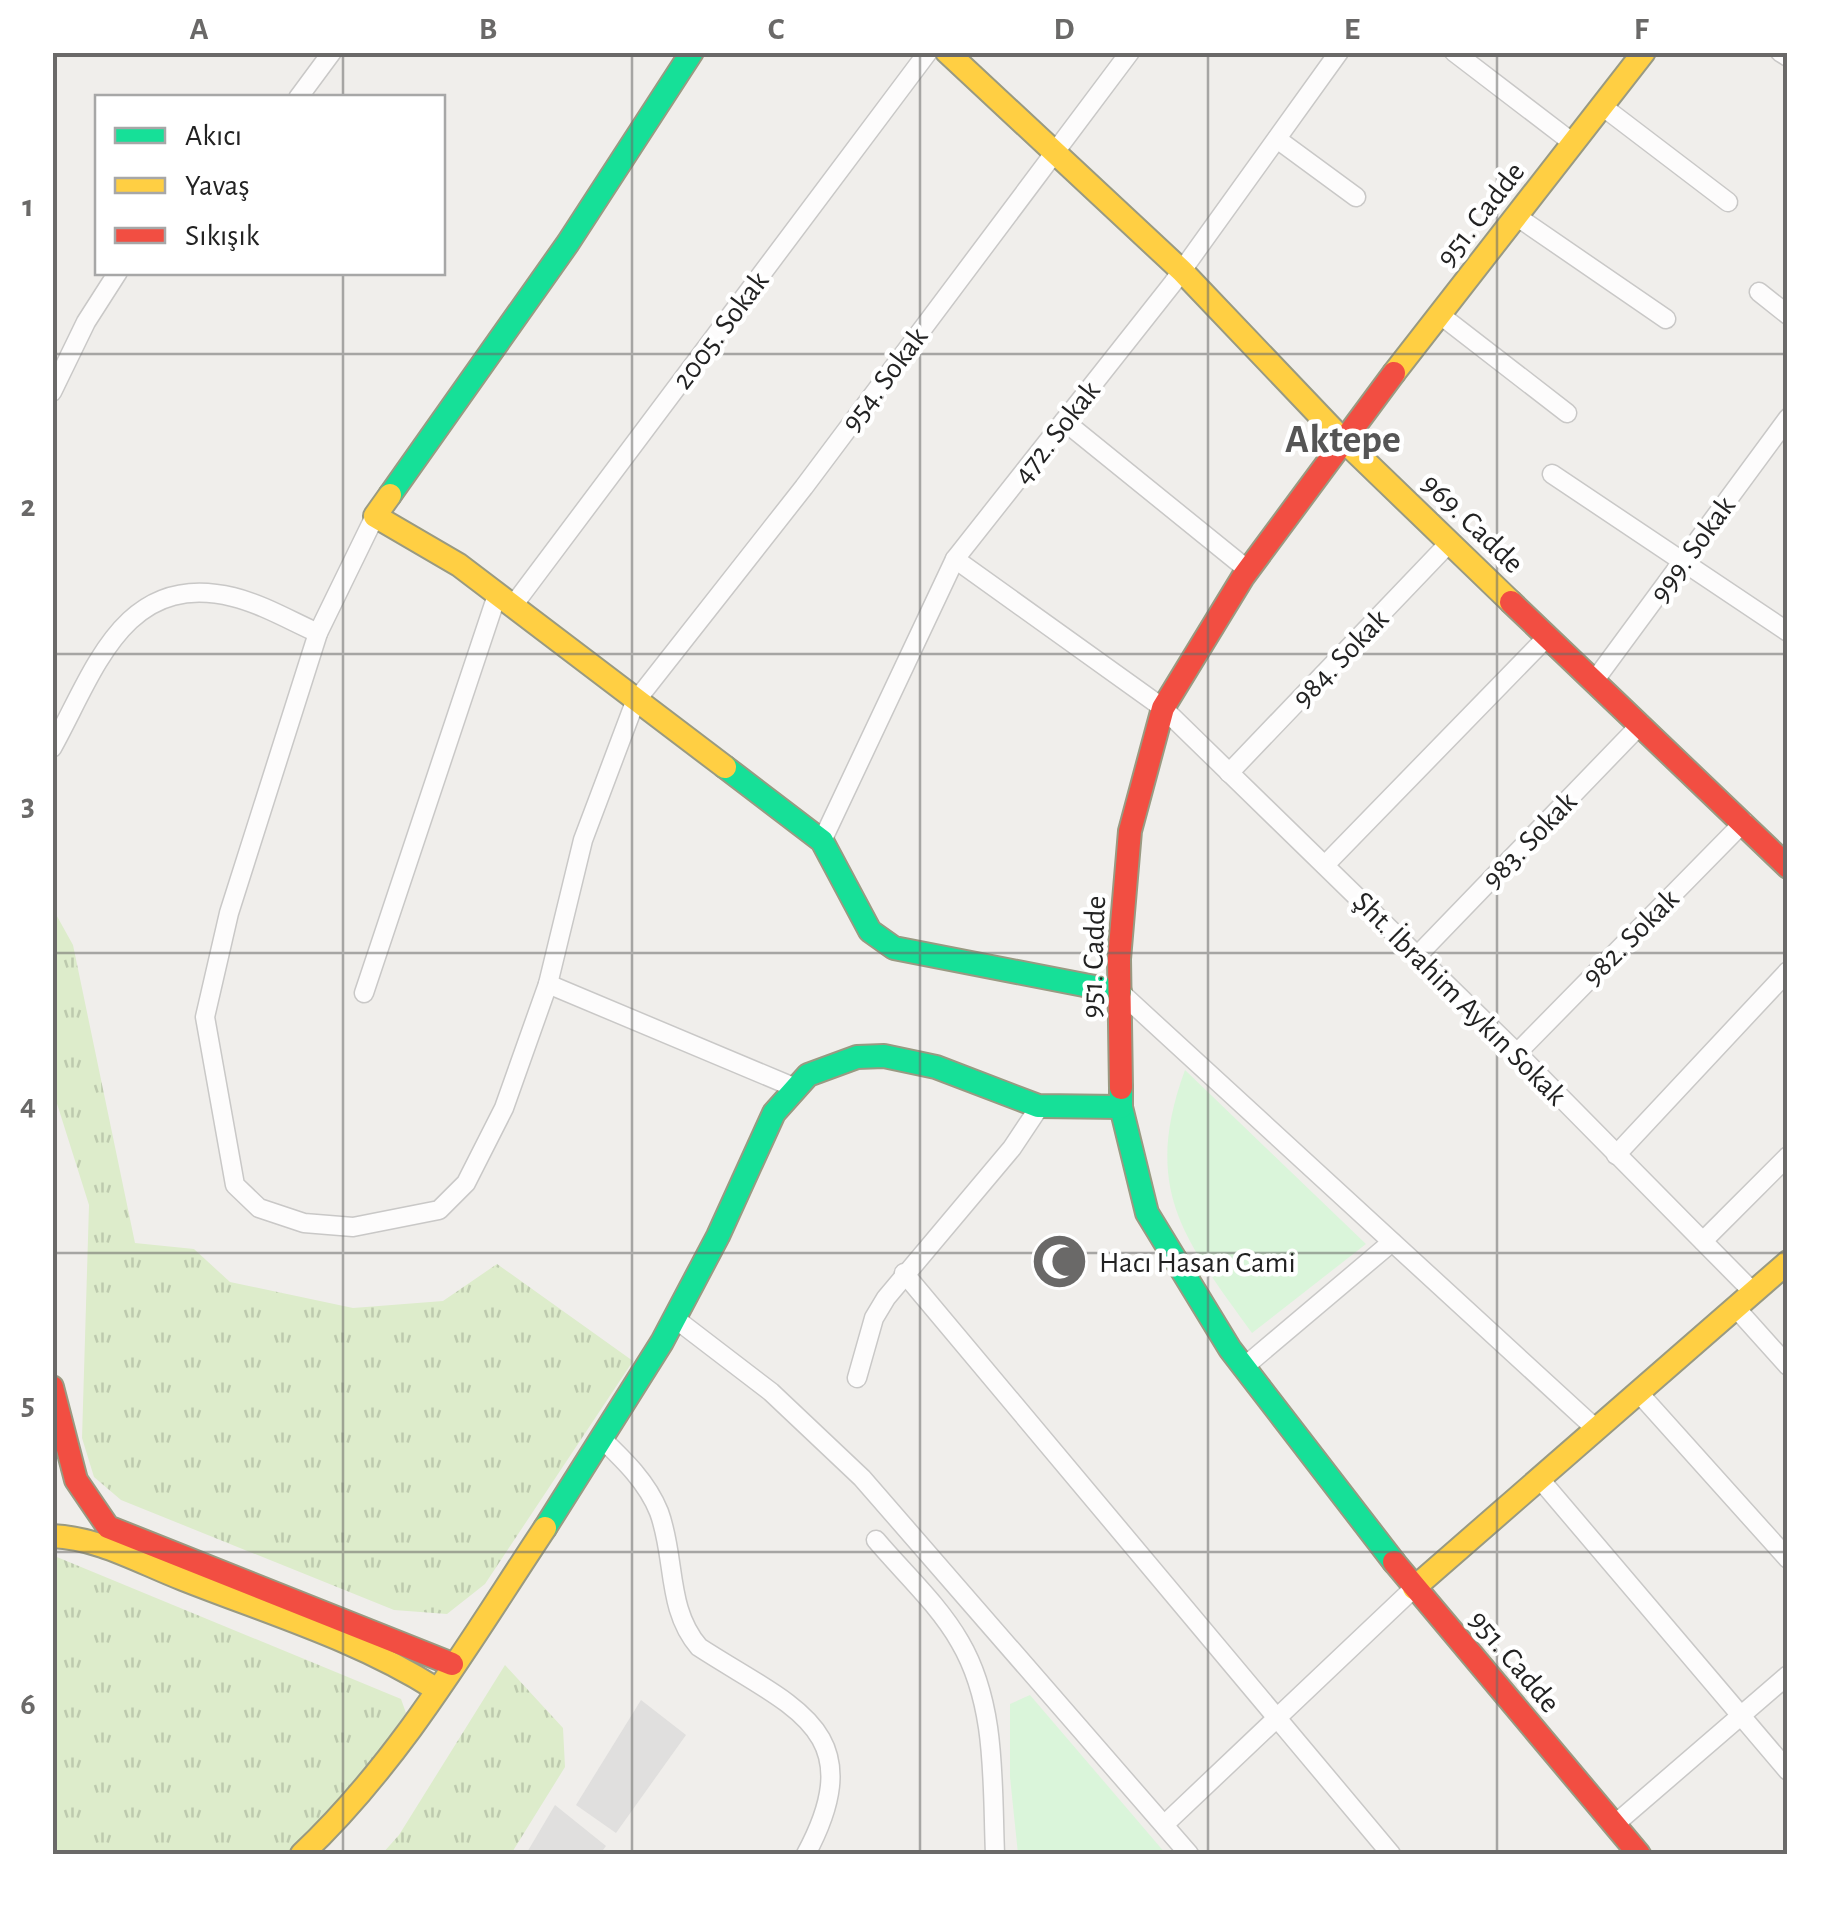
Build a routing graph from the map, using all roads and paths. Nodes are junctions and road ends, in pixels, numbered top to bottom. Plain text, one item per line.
1 (332, 52) edge
2 (692, 52) edge
3 (928, 52) edge
4 (947, 52) edge
5 (1130, 52) edge
6 (1340, 52) edge
7 (1454, 52) edge
8 (1644, 52) edge
9 (1780, 52) edge
10 (1788, 57) edge
11 (300, 95) edge
12 (1602, 106) junction
13 (1277, 139) junction
14 (1573, 144) junction
15 (1054, 153) junction
16 (1356, 197) dead end
17 (1728, 202) dead end
18 (1516, 216) junction
19 (1182, 271) junction
20 (116, 275) edge
21 (1759, 292) dead end
22 (1440, 314) junction
23 (1788, 314) edge
24 (1666, 319) dead end
25 (52, 392) edge
26 (1568, 412) dead end
27 (1788, 418) edge
28 (1064, 421) junction
29 (1342, 439) junction
30 (1552, 474) dead end
31 (375, 516) junction
32 (1450, 542) junction
33 (955, 559) junction
34 (1683, 562) junction
35 (1248, 570) junction
36 (504, 601) junction
37 (1788, 632) edge
38 (318, 633) junction
39 (1547, 638) junction
40 (1595, 680) junction
41 (635, 702) junction
42 (1163, 708) junction
43 (1641, 724) junction
44 (52, 748) edge
45 (1229, 773) junction
46 (1744, 822) junction
47 (822, 841) junction
48 (1325, 865) junction
49 (1788, 867) edge
50 (1417, 956) junction
51 (1788, 971) edge
52 (548, 984) junction
53 (1120, 992) junction
54 (364, 993) dead end
55 (1517, 1052) junction
56 (791, 1086) junction
57 (1040, 1106) junction
58 (1121, 1107) junction
59 (1616, 1155) junction
60 (1788, 1156) edge
61 (1392, 1242) junction
62 (1703, 1242) junction
63 (1788, 1262) edge
64 (904, 1273) junction
65 (1744, 1300) junction
66 (677, 1320) junction
67 (1788, 1366) edge
68 (1244, 1367) junction
69 (857, 1378) dead end
70 (52, 1387) edge
71 (1638, 1392) junction
72 (1596, 1429) junction
73 (601, 1438) junction
74 (1539, 1478) junction
75 (52, 1536) edge
76 (876, 1540) dead end
77 (1788, 1559) edge
78 (1414, 1588) junction
79 (452, 1664) junction
80 (1788, 1675) edge
81 (436, 1689) junction
82 (1274, 1717) junction
83 (1739, 1717) junction
84 (1788, 1772) edge
85 (1165, 1824) junction
86 (1614, 1825) junction
87 (302, 1854) edge
88 (806, 1854) edge
89 (996, 1854) edge
90 (1189, 1854) edge
91 (1391, 1854) edge
92 (1639, 1854) edge

1 - 11 street
2 - 31 street
3 - 36 street, 2005. Sokak
4 - 15 street, 969. Cadde
5 - 15 street, 954. Sokak
6 - 13 street, 472. Sokak
7 - 14 street
8 - 12 street, 951. Cadde
9 - 10 street
12 - 14 street, 951. Cadde
12 - 17 street
13 - 16 street
13 - 19 street, 472. Sokak
14 - 18 street, 951. Cadde
15 - 19 street, 969. Cadde
15 - 41 street, 954. Sokak
18 - 22 street, 951. Cadde
18 - 24 street
19 - 28 street, 472. Sokak
19 - 29 street, 969. Cadde
20 - 25 street
21 - 23 street
22 - 26 street
22 - 29 street, 951. Cadde
27 - 34 street, 999. Sokak
28 - 33 street, 472. Sokak
28 - 35 street
29 - 32 street, 969. Cadde
29 - 35 street, 951. Cadde
30 - 34 street
31 - 36 street
31 - 38 street, 954. Sokak
32 - 39 street, 969. Cadde
32 - 45 street, 984. Sokak
33 - 42 street, Şht. İbrahim Aykın Sokak
33 - 47 street, 472. Sokak
34 - 37 street
34 - 40 street, 999. Sokak
35 - 42 street, 951. Cadde
36 - 41 street
36 - 54 street, 2005. Sokak
38 - 44 street
38 - 52 street, 954. Sokak
39 - 40 street, 969. Cadde
39 - 48 street
40 - 43 street, 969. Cadde
41 - 47 street
41 - 52 street, 954. Sokak
42 - 45 street, Şht. İbrahim Aykın Sokak
42 - 53 street, 951. Cadde
43 - 46 street, 969. Cadde
43 - 50 street, 983. Sokak
45 - 48 street, Şht. İbrahim Aykın Sokak
46 - 49 street, 969. Cadde
46 - 55 street, 982. Sokak
47 - 53 street
48 - 50 street, Şht. İbrahim Aykın Sokak
50 - 55 street, Şht. İbrahim Aykın Sokak
51 - 59 street
52 - 56 street
53 - 58 street, 951. Cadde
53 - 61 street
55 - 59 street, Şht. İbrahim Aykın Sokak
56 - 57 street
56 - 66 street
57 - 58 street
57 - 64 street
58 - 68 street, 951. Cadde
59 - 62 street, Şht. İbrahim Aykın Sokak
60 - 62 street
61 - 68 street
61 - 72 street
62 - 65 street, Şht. İbrahim Aykın Sokak
63 - 65 street
64 - 69 street
64 - 82 street
65 - 67 street, Şht. İbrahim Aykın Sokak
65 - 71 street
66 - 73 street
66 - 85 street
68 - 78 street, 951. Cadde
70 - 79 street
71 - 72 street
71 - 77 street
72 - 74 street
73 - 79 street
73 - 88 street
74 - 78 street
74 - 83 street
75 - 81 street
76 - 89 street
78 - 82 street
78 - 86 street, 951. Cadde
79 - 81 street
80 - 83 street
81 - 87 street
82 - 85 street
82 - 91 street
83 - 84 street
83 - 86 street
85 - 90 street
86 - 92 street, 951. Cadde

